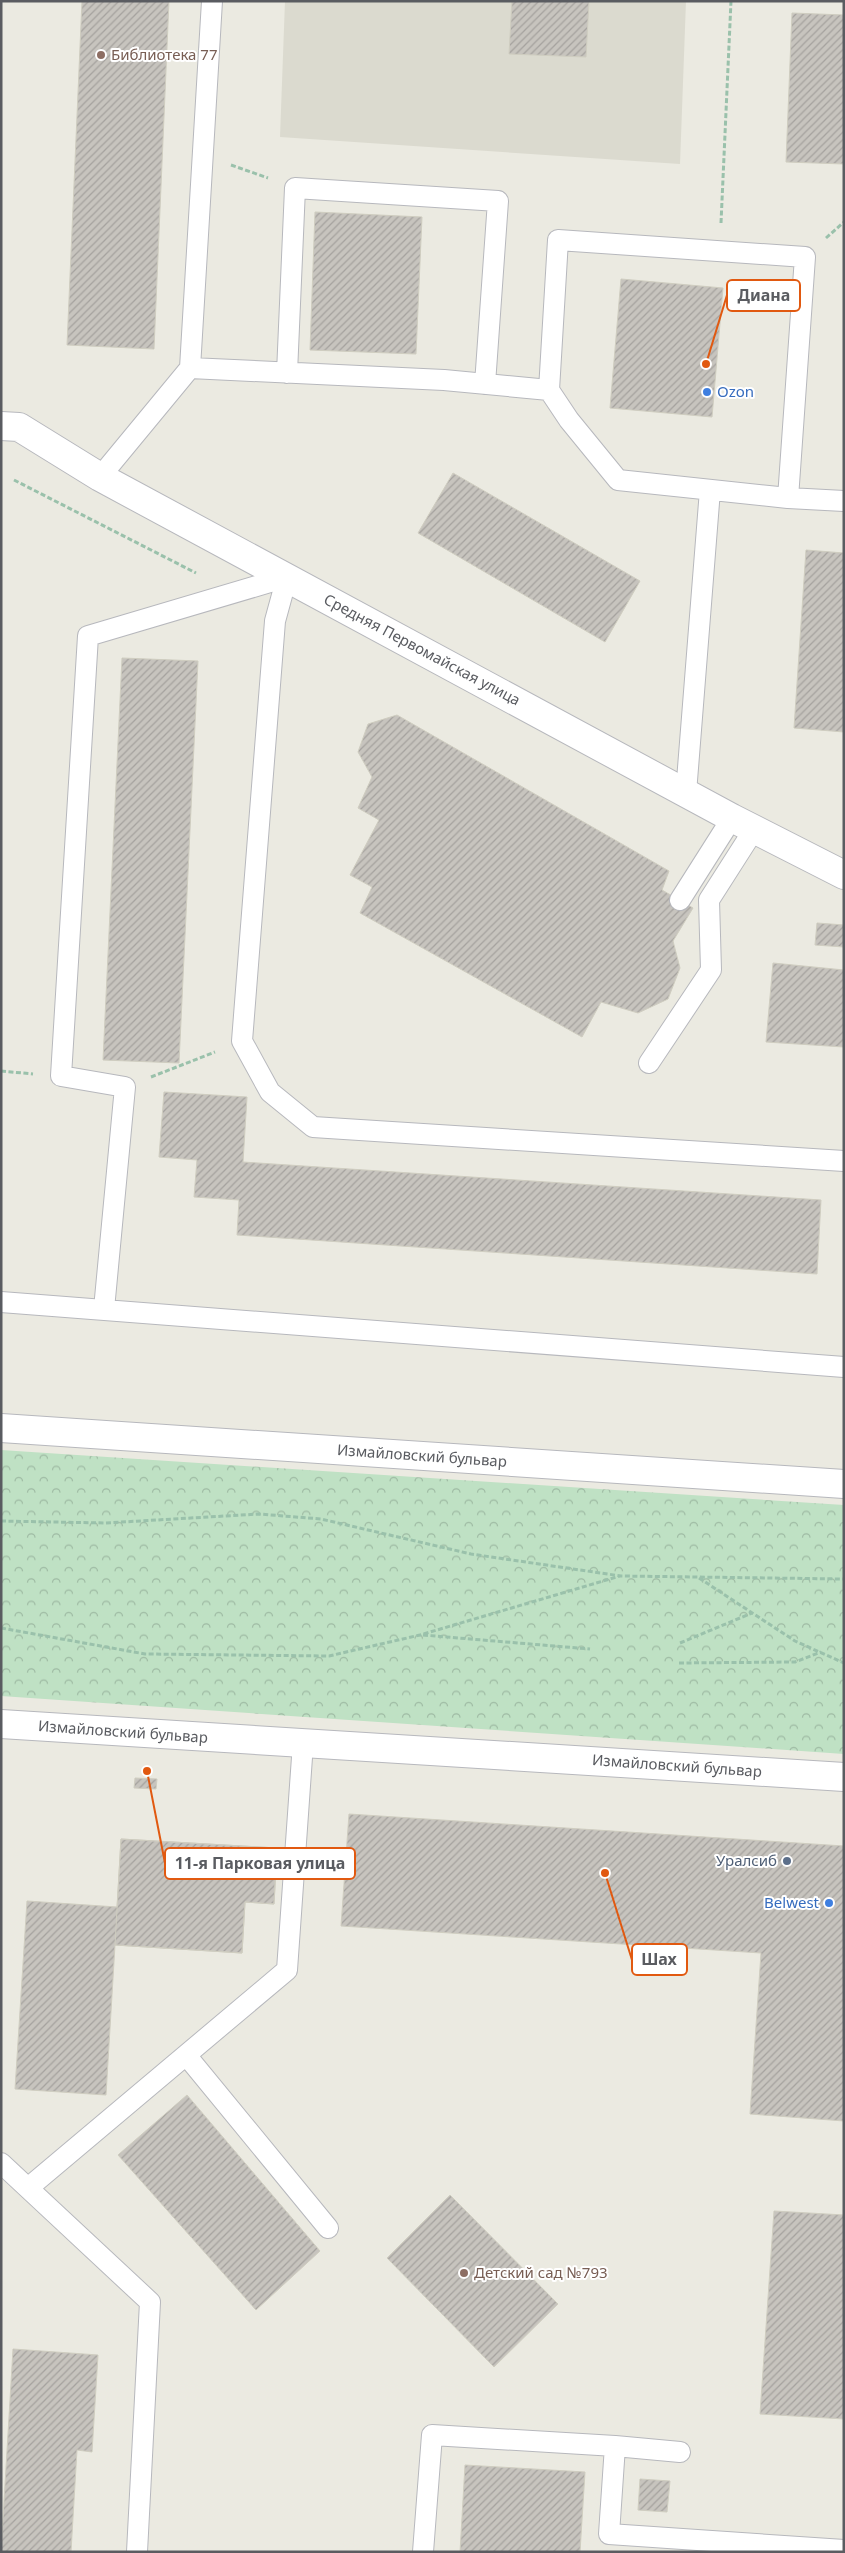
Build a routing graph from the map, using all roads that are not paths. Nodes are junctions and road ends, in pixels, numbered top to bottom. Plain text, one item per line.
1 (212, 1) edge
2 (190, 368) junction
3 (286, 373) junction
4 (485, 384) junction
5 (549, 390) junction
6 (1, 426) edge
7 (100, 477) junction
8 (710, 490) junction
9 (788, 498) junction
10 (844, 501) edge
11 (287, 577) junction
12 (686, 793) junction
13 (744, 823) junction
14 (844, 875) edge
15 (680, 900) dead end
16 (649, 1063) dead end
17 (844, 1161) edge
18 (1, 1302) edge
19 (104, 1309) junction
20 (844, 1367) edge
21 (1, 1428) edge
22 (844, 1484) edge
23 (1, 1724) edge
24 (303, 1743) junction
25 (844, 1777) edge
26 (186, 2055) junction
27 (1, 2163) edge
28 (28, 2188) junction
29 (328, 2228) dead end
30 (615, 2446) junction
31 (680, 2452) dead end
32 (844, 2550) edge
33 (137, 2552) edge
34 (422, 2552) edge

1 - 2 lane
2 - 3 lane
2 - 7 lane
3 - 4 lane
3 - 4 lane
4 - 5 lane
5 - 8 lane
5 - 9 lane
6 - 7 street, Средняя Первомайская улица
7 - 11 street, Средняя Первомайская улица
8 - 9 lane
8 - 12 lane
9 - 10 lane
11 - 12 street, Средняя Первомайская улица
11 - 17 lane
11 - 19 lane
12 - 13 street, Средняя Первомайская улица
13 - 14 street, Средняя Первомайская улица
13 - 15 lane
13 - 16 lane
18 - 19 lane
19 - 20 lane
21 - 22 street, Измайловский бульвар
23 - 24 street, Измайловский бульвар
24 - 25 street, Измайловский бульвар
24 - 26 lane
26 - 28 lane
26 - 29 lane
27 - 28 lane
28 - 33 lane
30 - 31 lane
30 - 32 lane
30 - 34 lane

